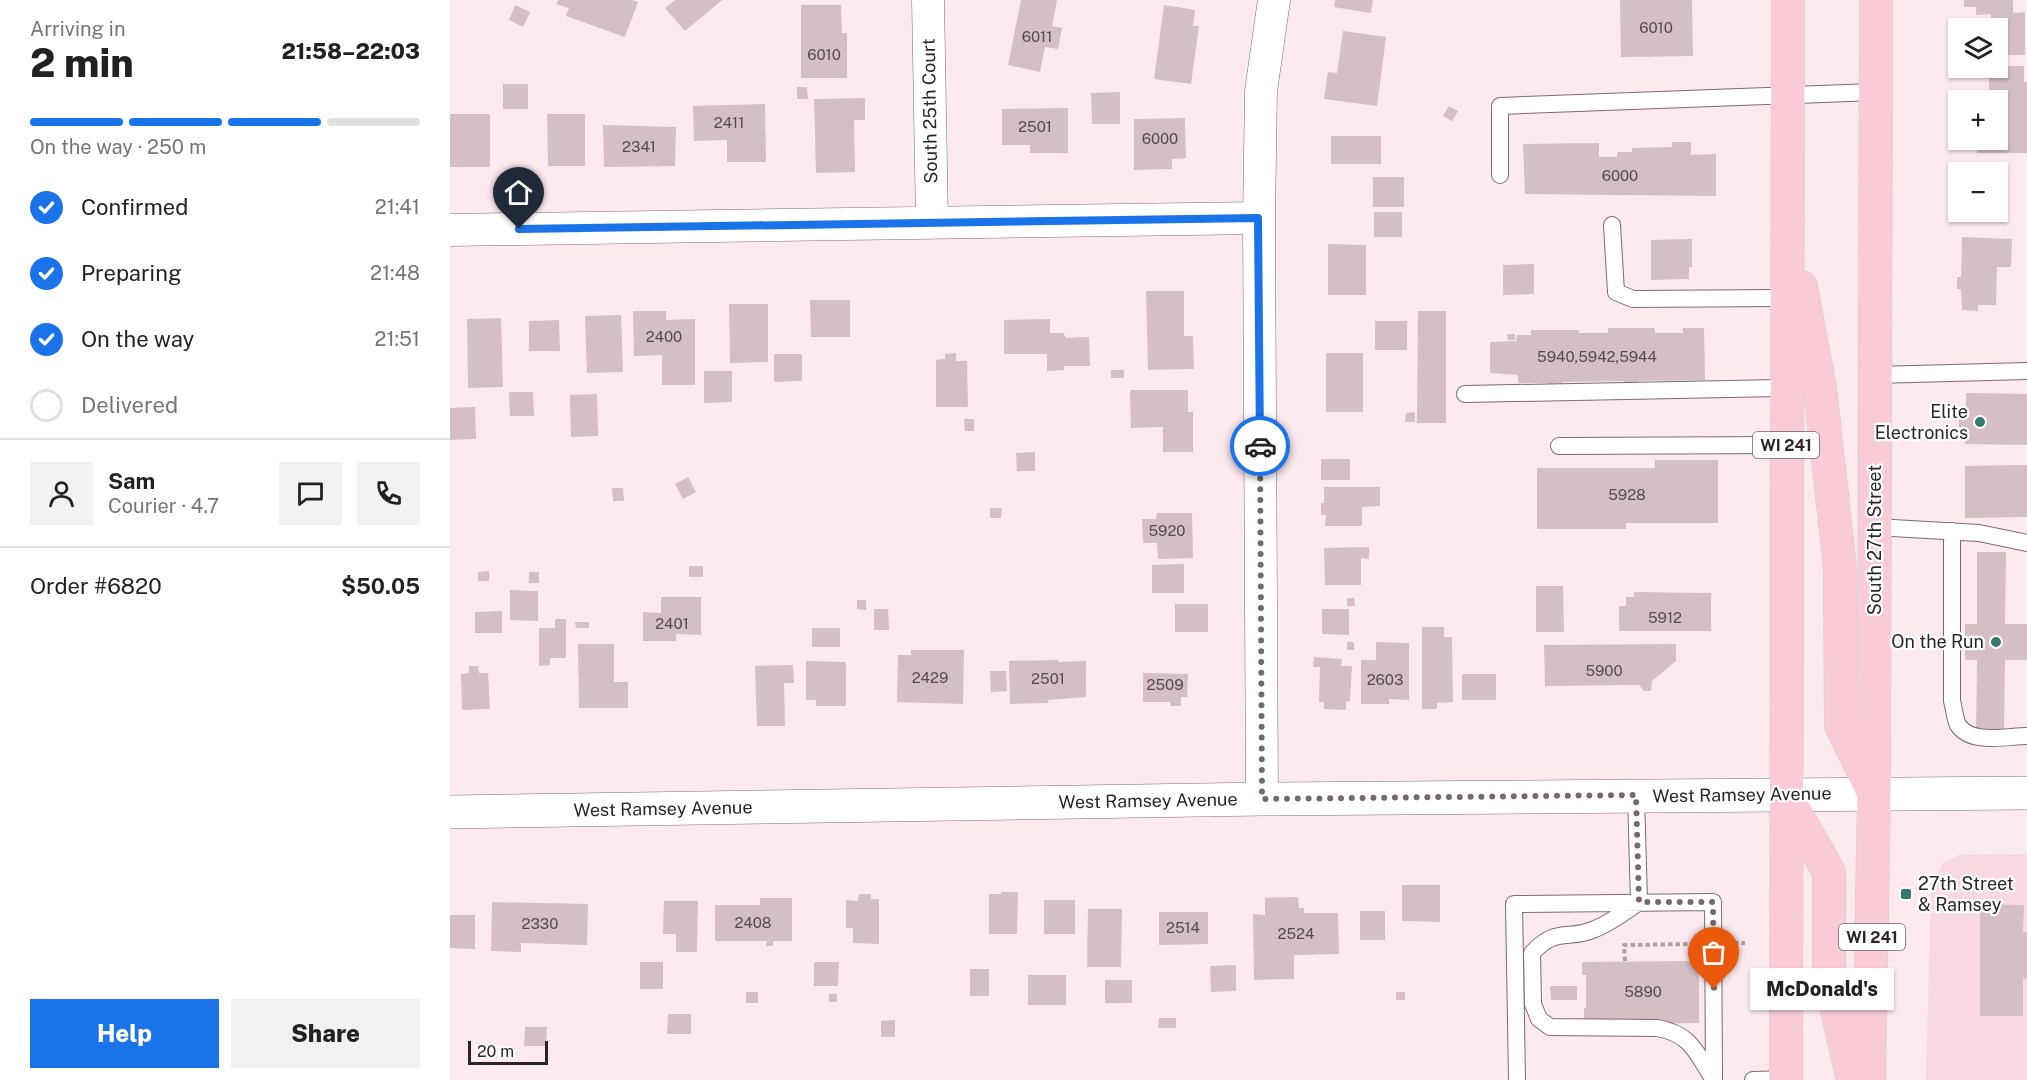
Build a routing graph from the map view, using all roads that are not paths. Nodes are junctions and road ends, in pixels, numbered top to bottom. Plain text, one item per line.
1 (928, 0) edge
2 (1274, 0) edge
3 (1788, 0) edge
4 (1876, 0) edge
5 (1875, 92) junction
6 (1787, 95) junction
7 (1500, 175) dead end
8 (1258, 218) junction
9 (932, 222) junction
10 (1612, 225) dead end
11 (450, 230) edge
12 (1795, 298) junction
13 (2027, 370) edge
14 (1875, 375) junction
15 (1786, 388) junction
16 (1465, 394) dead end
17 (1786, 445) junction
18 (1559, 446) dead end
19 (1875, 527) junction
20 (1952, 531) junction
21 (2027, 543) edge
22 (2027, 736) edge
23 (1874, 793) junction
24 (2027, 793) edge
25 (1785, 794) junction
26 (1636, 795) junction
27 (1262, 799) junction
28 (450, 812) edge
29 (1639, 902) junction
30 (1517, 1080) edge
31 (1714, 1080) edge
32 (1753, 1080) edge
33 (1786, 1080) edge
34 (1853, 1080) edge
35 (1869, 1080) edge

1 - 9 street, South 25th Court
2 - 8 street
3 - 6 main road
4 - 5 main road, South 27th Street / WI 241
5 - 6 lane
5 - 14 main road, South 27th Street / WI 241
6 - 7 lane
6 - 12 main road
8 - 9 street
8 - 27 street
9 - 11 street
10 - 12 lane
12 - 15 main road, WI 241
12 - 23 main road
13 - 14 lane
14 - 19 main road, South 27th Street / WI 241
15 - 16 lane
15 - 17 main road, WI 241
17 - 18 lane
17 - 25 main road, WI 241
19 - 20 lane
19 - 23 main road, South 27th Street / WI 241
20 - 21 lane
20 - 22 lane
23 - 24 street, West Ramsey Avenue
23 - 25 street, West Ramsey Avenue
23 - 35 main road, South 27th Street / WI 241
25 - 26 street, West Ramsey Avenue
25 - 33 main road, WI 241
25 - 34 main road
26 - 27 street, West Ramsey Avenue
26 - 29 lane
27 - 28 street, West Ramsey Avenue
29 - 30 lane
29 - 31 lane
29 - 31 lane
32 - 33 lane

